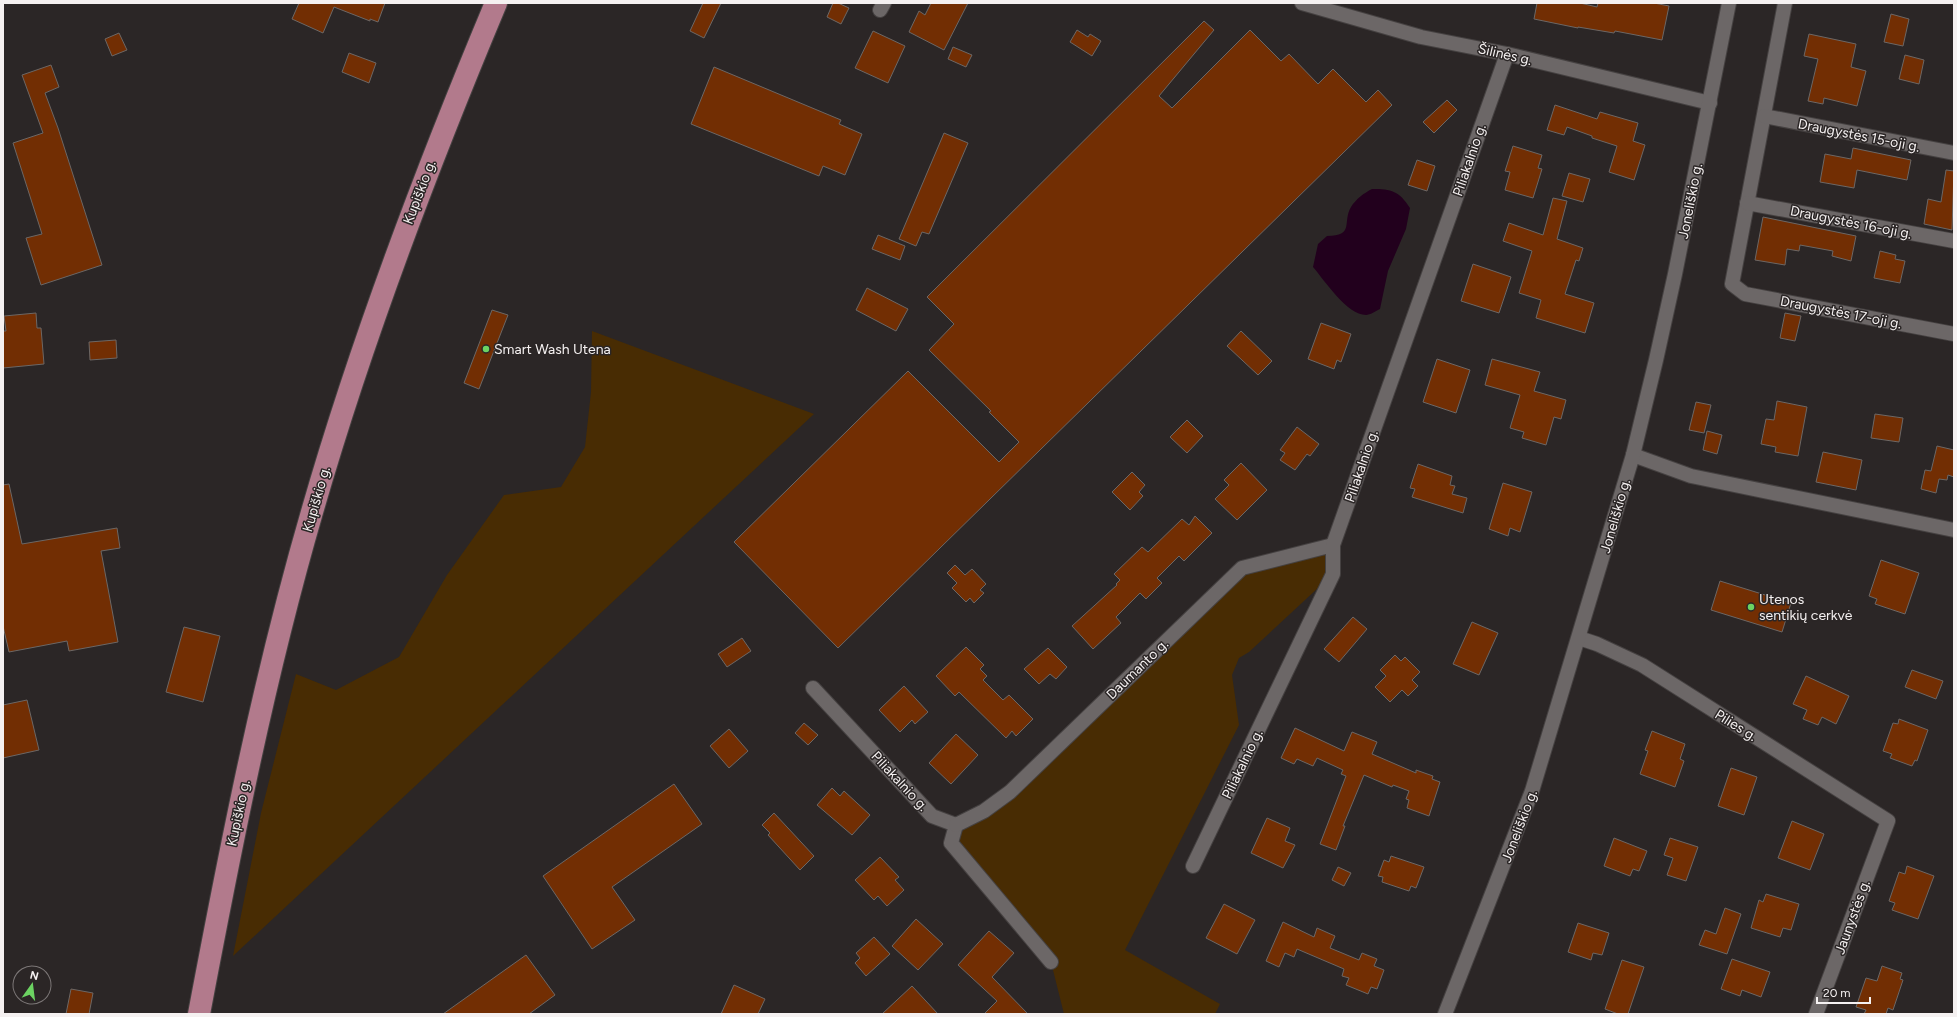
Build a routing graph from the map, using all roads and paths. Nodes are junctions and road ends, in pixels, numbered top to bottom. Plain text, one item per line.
1 (496, 3) edge
2 (1302, 3) edge
3 (1729, 3) edge
4 (1785, 3) edge
5 (1507, 54) junction
6 (1710, 103) junction
7 (1764, 116) junction
8 (1954, 153) edge
9 (1747, 203) junction
10 (1954, 241) edge
11 (1954, 334) edge
12 (1633, 455) junction
13 (1954, 530) edge
14 (1333, 545) junction
15 (1579, 638) junction
16 (812, 688) dead end
17 (1888, 821) joint
18 (956, 825) junction
19 (1193, 866) dead end
20 (1051, 962) dead end
21 (199, 1014) edge
22 (1445, 1014) edge
23 (1816, 1014) edge

1 - 21 highway, Kupiškio g.
2 - 5 street, Šilinės g.
3 - 6 street, Joneliškio g.
4 - 7 street
5 - 6 street, Šilinės g.
5 - 14 street, Piliakalnio g.
6 - 12 street, Joneliškio g.
7 - 8 street, Draugystės 15-oji g.
7 - 9 street
9 - 10 street, Draugystės 16-oji g.
9 - 11 street, Draugystės 17-oji g.
12 - 13 street
12 - 15 street, Joneliškio g.
14 - 18 street, Daumanto g.
14 - 19 street, Piliakalnio g.
15 - 17 street, Pilies g.
15 - 22 street, Joneliškio g.
16 - 18 street, Piliakalnio g.
17 - 23 street, Jaunystės g.
18 - 20 street

